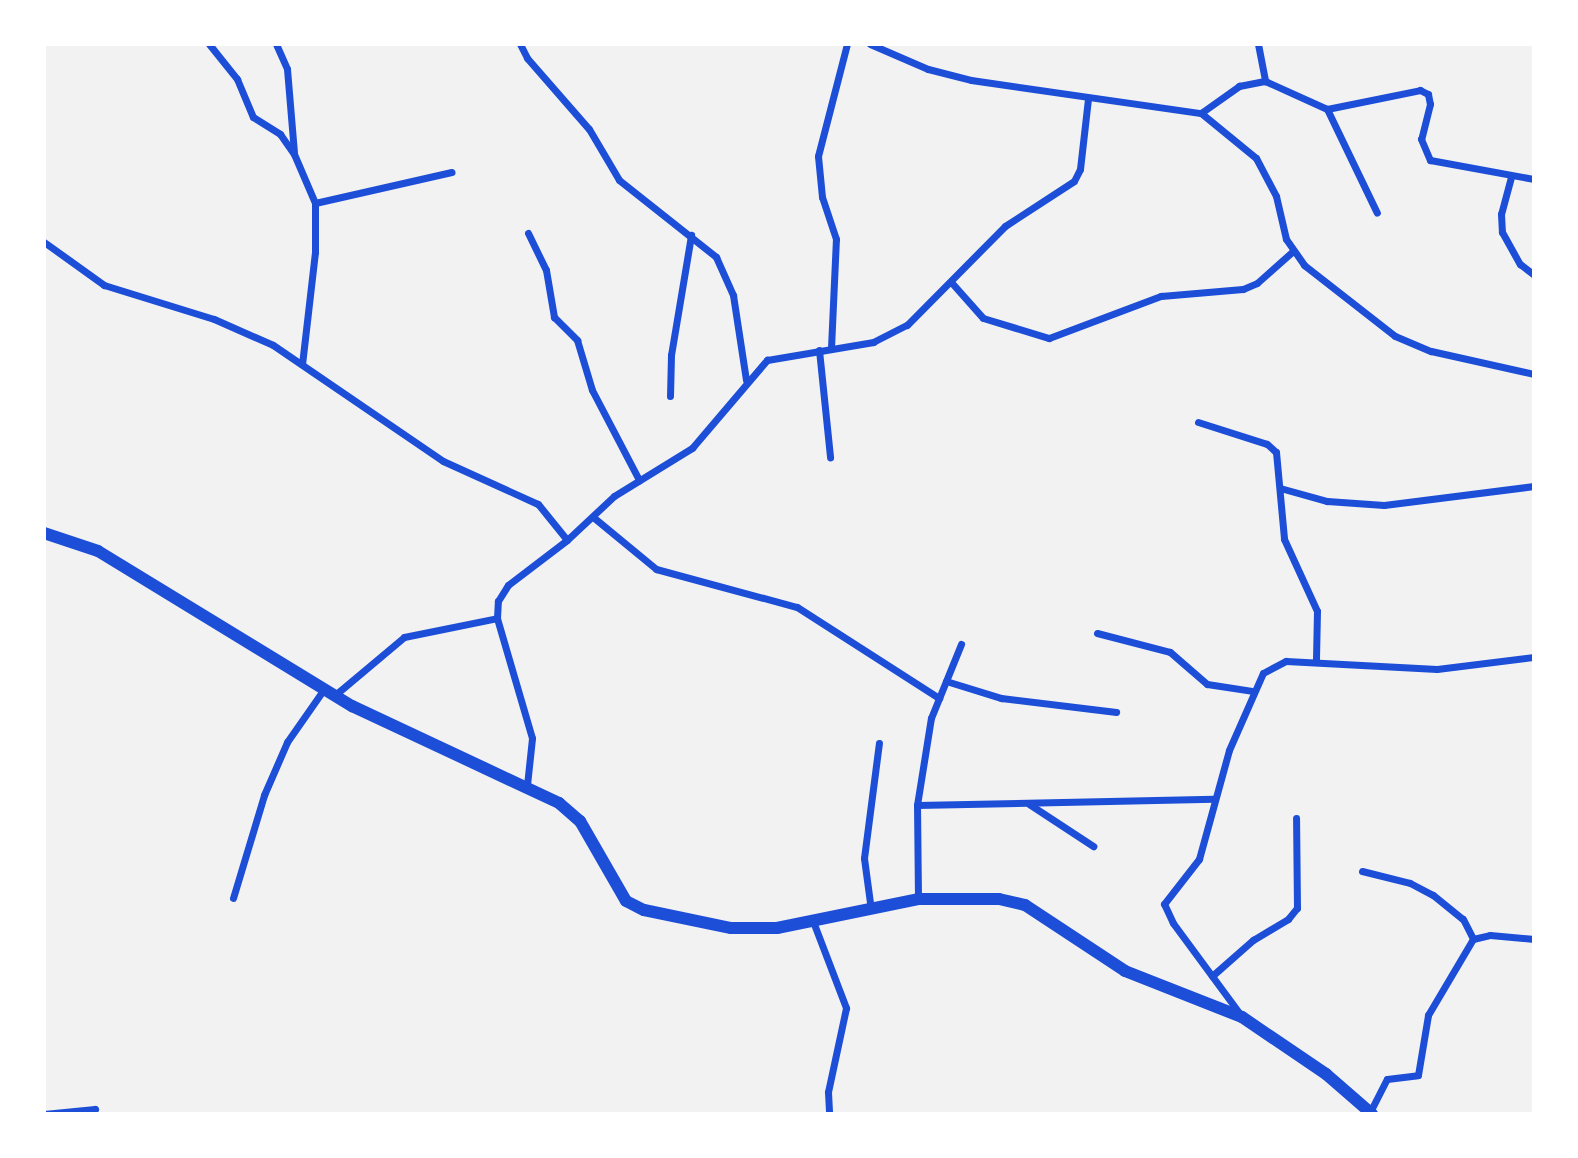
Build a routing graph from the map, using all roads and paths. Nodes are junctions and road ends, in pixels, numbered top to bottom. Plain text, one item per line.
1 (209, 44) edge
2 (276, 44) edge
3 (520, 44) edge
4 (847, 44) edge
5 (870, 44) edge
6 (1258, 44) edge
7 (1265, 81) junction
8 (1088, 99) junction
9 (1327, 109) junction
10 (1201, 113) junction
11 (295, 154) junction
12 (452, 172) dead end
13 (1511, 177) junction
14 (1534, 179) edge
15 (315, 203) junction
16 (1377, 213) dead end
17 (528, 233) dead end
18 (691, 235) junction
19 (44, 242) edge
20 (1293, 251) junction
21 (1534, 275) edge
22 (951, 282) junction
23 (831, 348) junction
24 (819, 350) junction
25 (302, 364) junction
26 (1534, 374) edge
27 (746, 380) junction
28 (670, 396) dead end
29 (1198, 422) dead end
30 (830, 457) dead end
31 (639, 480) junction
32 (1534, 486) edge
33 (1280, 488) junction
34 (593, 517) junction
35 (44, 533) edge
36 (567, 540) junction
37 (497, 618) junction
38 (1097, 633) dead end
39 (961, 644) dead end
40 (1534, 657) edge
41 (1316, 660) junction
42 (946, 681) junction
43 (1253, 691) junction
44 (330, 692) junction
45 (939, 698) junction
46 (1116, 712) dead end
47 (879, 743) dead end
48 (527, 785) junction
49 (1214, 799) junction
50 (1028, 803) junction
51 (917, 806) junction
52 (1296, 818) dead end
53 (1093, 846) dead end
54 (1362, 872) dead end
55 (233, 898) dead end
56 (918, 899) junction
57 (871, 910) junction
58 (814, 924) junction
59 (1473, 939) junction
60 (1534, 939) edge
61 (1212, 976) junction
62 (1242, 1017) junction
63 (1371, 1113) edge
64 (44, 1114) edge
65 (90, 1114) edge
66 (829, 1114) edge

1 - 11 street
2 - 11 street
3 - 18 street
4 - 23 street
5 - 8 street
6 - 7 street
7 - 9 street
7 - 10 street
8 - 10 street
8 - 22 street
9 - 13 street
9 - 16 street
10 - 20 street
11 - 15 street
12 - 15 street
13 - 14 street
13 - 21 street
15 - 25 street
17 - 31 street
18 - 27 street
18 - 28 street
19 - 25 street
20 - 22 street
20 - 26 street
22 - 23 street
23 - 24 street
24 - 27 street
24 - 30 street
25 - 36 street
27 - 31 street
29 - 33 street
31 - 34 street
32 - 33 street
33 - 41 street
34 - 36 street
34 - 45 street
35 - 44 street
36 - 37 street
37 - 44 street
37 - 48 street
38 - 43 street
39 - 42 street
40 - 41 street
41 - 43 street
42 - 45 street
42 - 46 street
43 - 49 street
44 - 48 street
44 - 55 street
45 - 51 street
47 - 57 street
48 - 58 street
49 - 50 street
49 - 61 street
50 - 51 street
50 - 53 street
51 - 56 street
52 - 61 street
54 - 59 street
56 - 57 street
56 - 62 street
57 - 58 street
58 - 66 street
59 - 60 street
59 - 63 street
61 - 62 street
62 - 63 street
64 - 65 street

